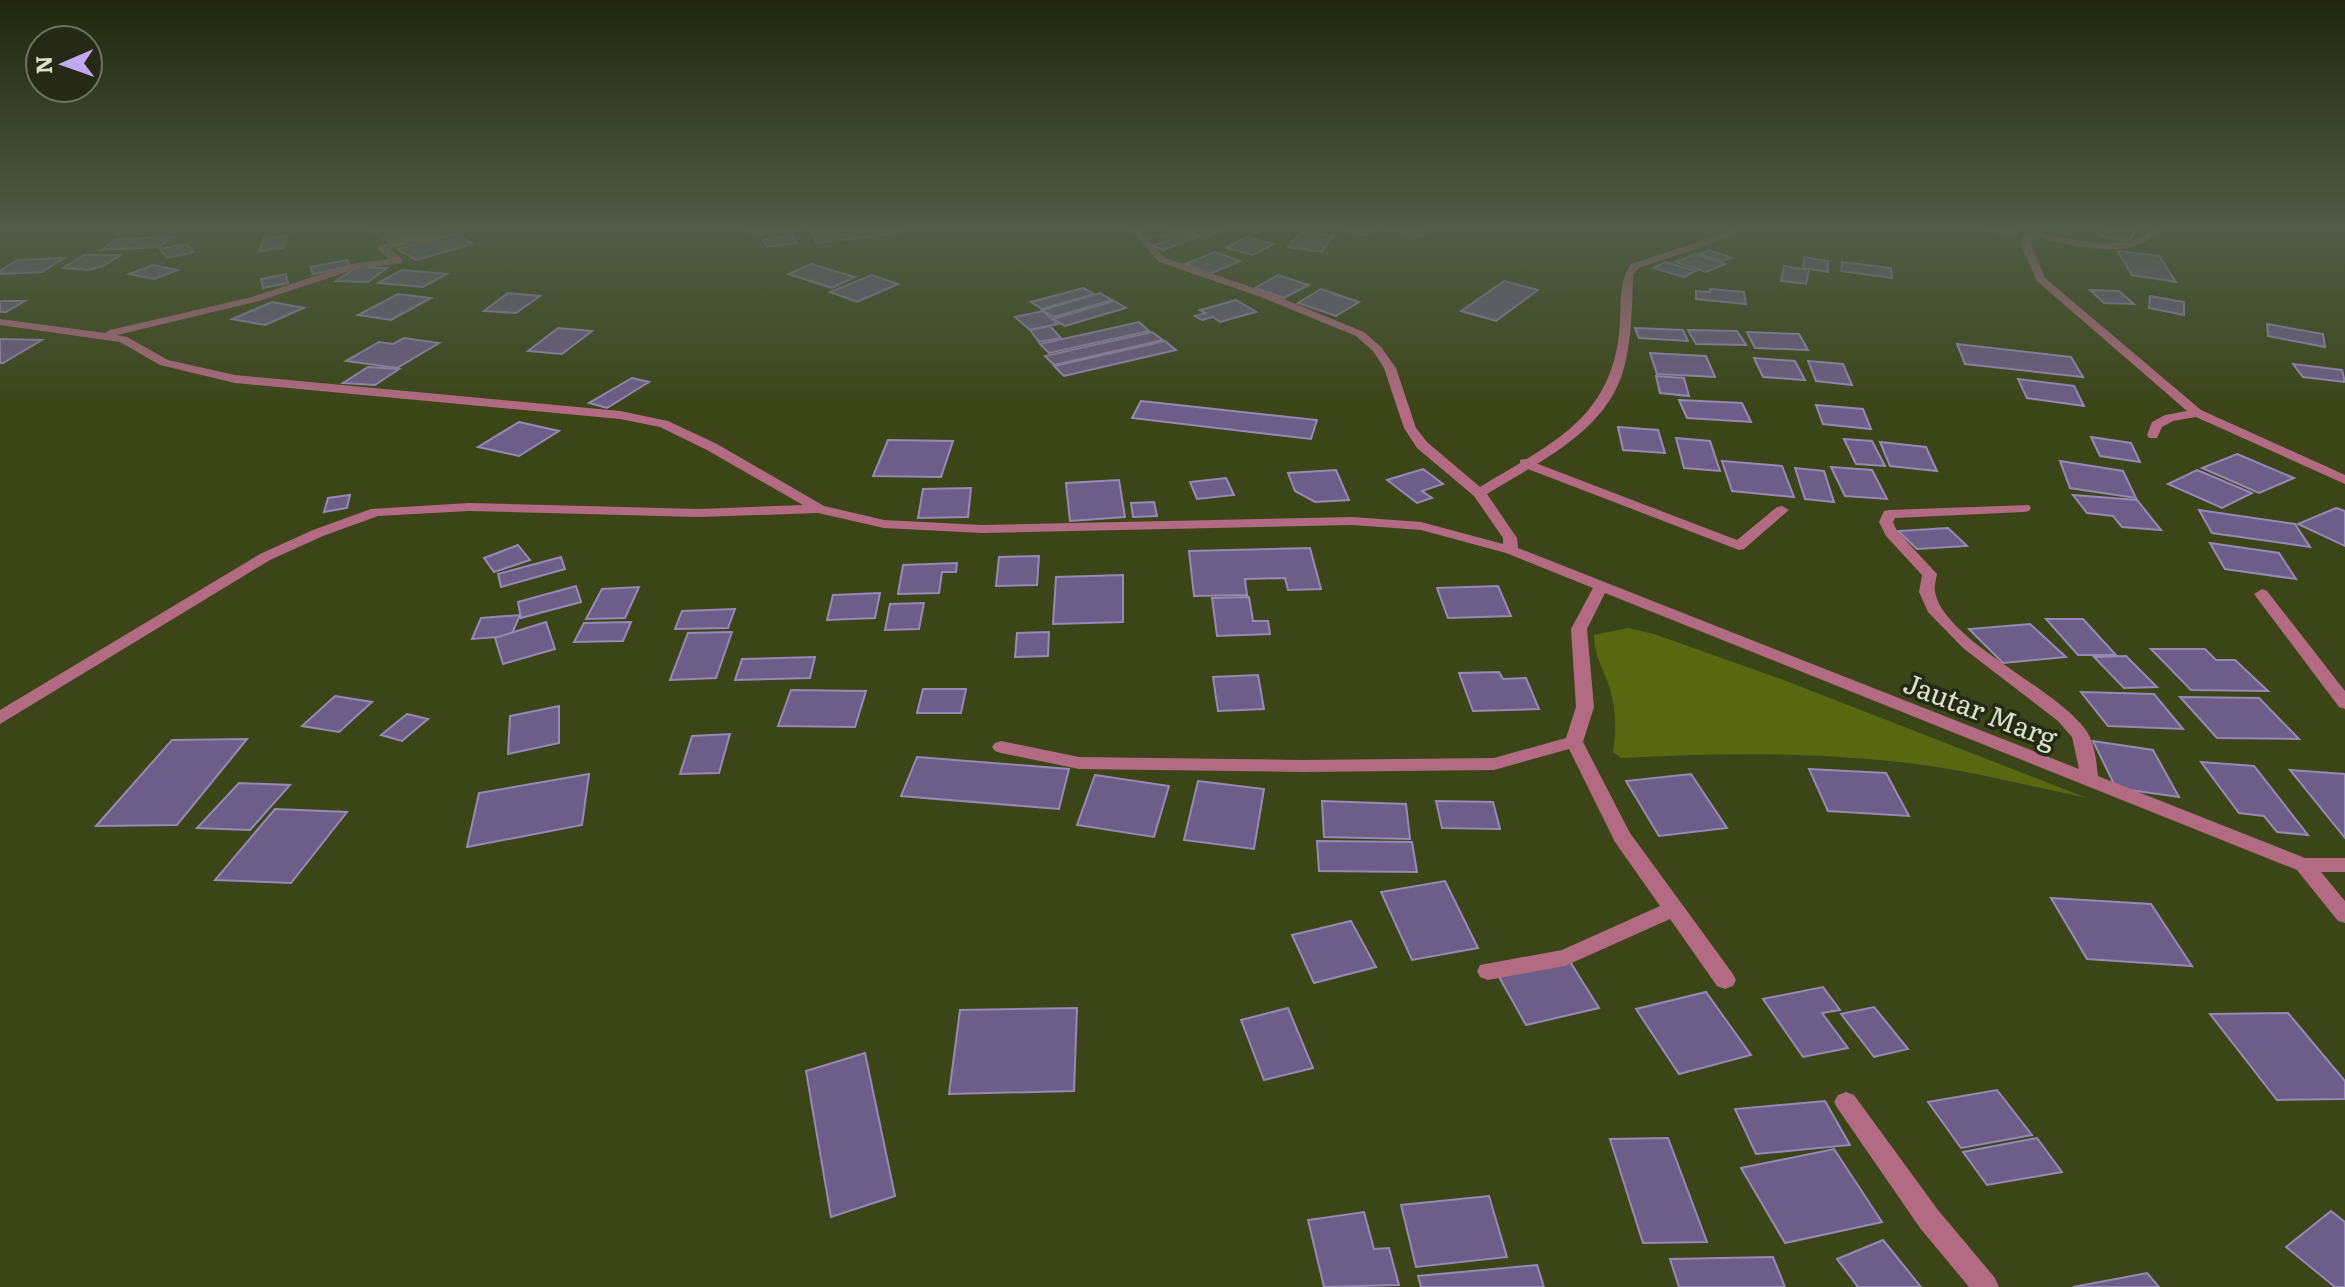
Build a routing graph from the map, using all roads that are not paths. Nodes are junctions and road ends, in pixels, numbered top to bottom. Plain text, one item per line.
1 (291, 287) edge
2 (1242, 287) edge
3 (1627, 287) edge
4 (2050, 287) edge
5 (0, 322) edge
6 (100, 336) junction
7 (2197, 413) junction
8 (2153, 435) dead end
9 (1525, 463) junction
10 (2345, 480) edge
11 (1479, 493) junction
12 (2024, 508) dead end
13 (819, 509) junction
14 (1782, 510) dead end
15 (1511, 550) junction
16 (1601, 587) junction
17 (2262, 594) dead end
18 (2345, 703) edge
19 (0, 718) edge
20 (1574, 742) junction
21 (1001, 747) dead end
22 (2090, 779) junction
23 (2304, 865) junction
24 (2345, 865) edge
25 (1672, 909) junction
26 (2345, 915) edge
27 (1488, 971) dead end
28 (1725, 980) dead end
29 (1846, 1102) dead end
30 (1986, 1287) edge

1 - 6 street
2 - 11 street
3 - 9 street
4 - 7 street
5 - 6 street
6 - 13 street
7 - 8 street
7 - 10 street
9 - 11 street
9 - 14 street
11 - 15 street
12 - 22 street
13 - 15 street, Jautar Marg
13 - 19 street
15 - 16 street, Jautar Marg
16 - 20 street
16 - 22 street, Jautar Marg
17 - 18 street
20 - 21 street
20 - 25 street
22 - 23 street, Jautar Marg
23 - 24 street, Jautar Marg
23 - 26 street
25 - 27 street
25 - 28 street
29 - 30 street

